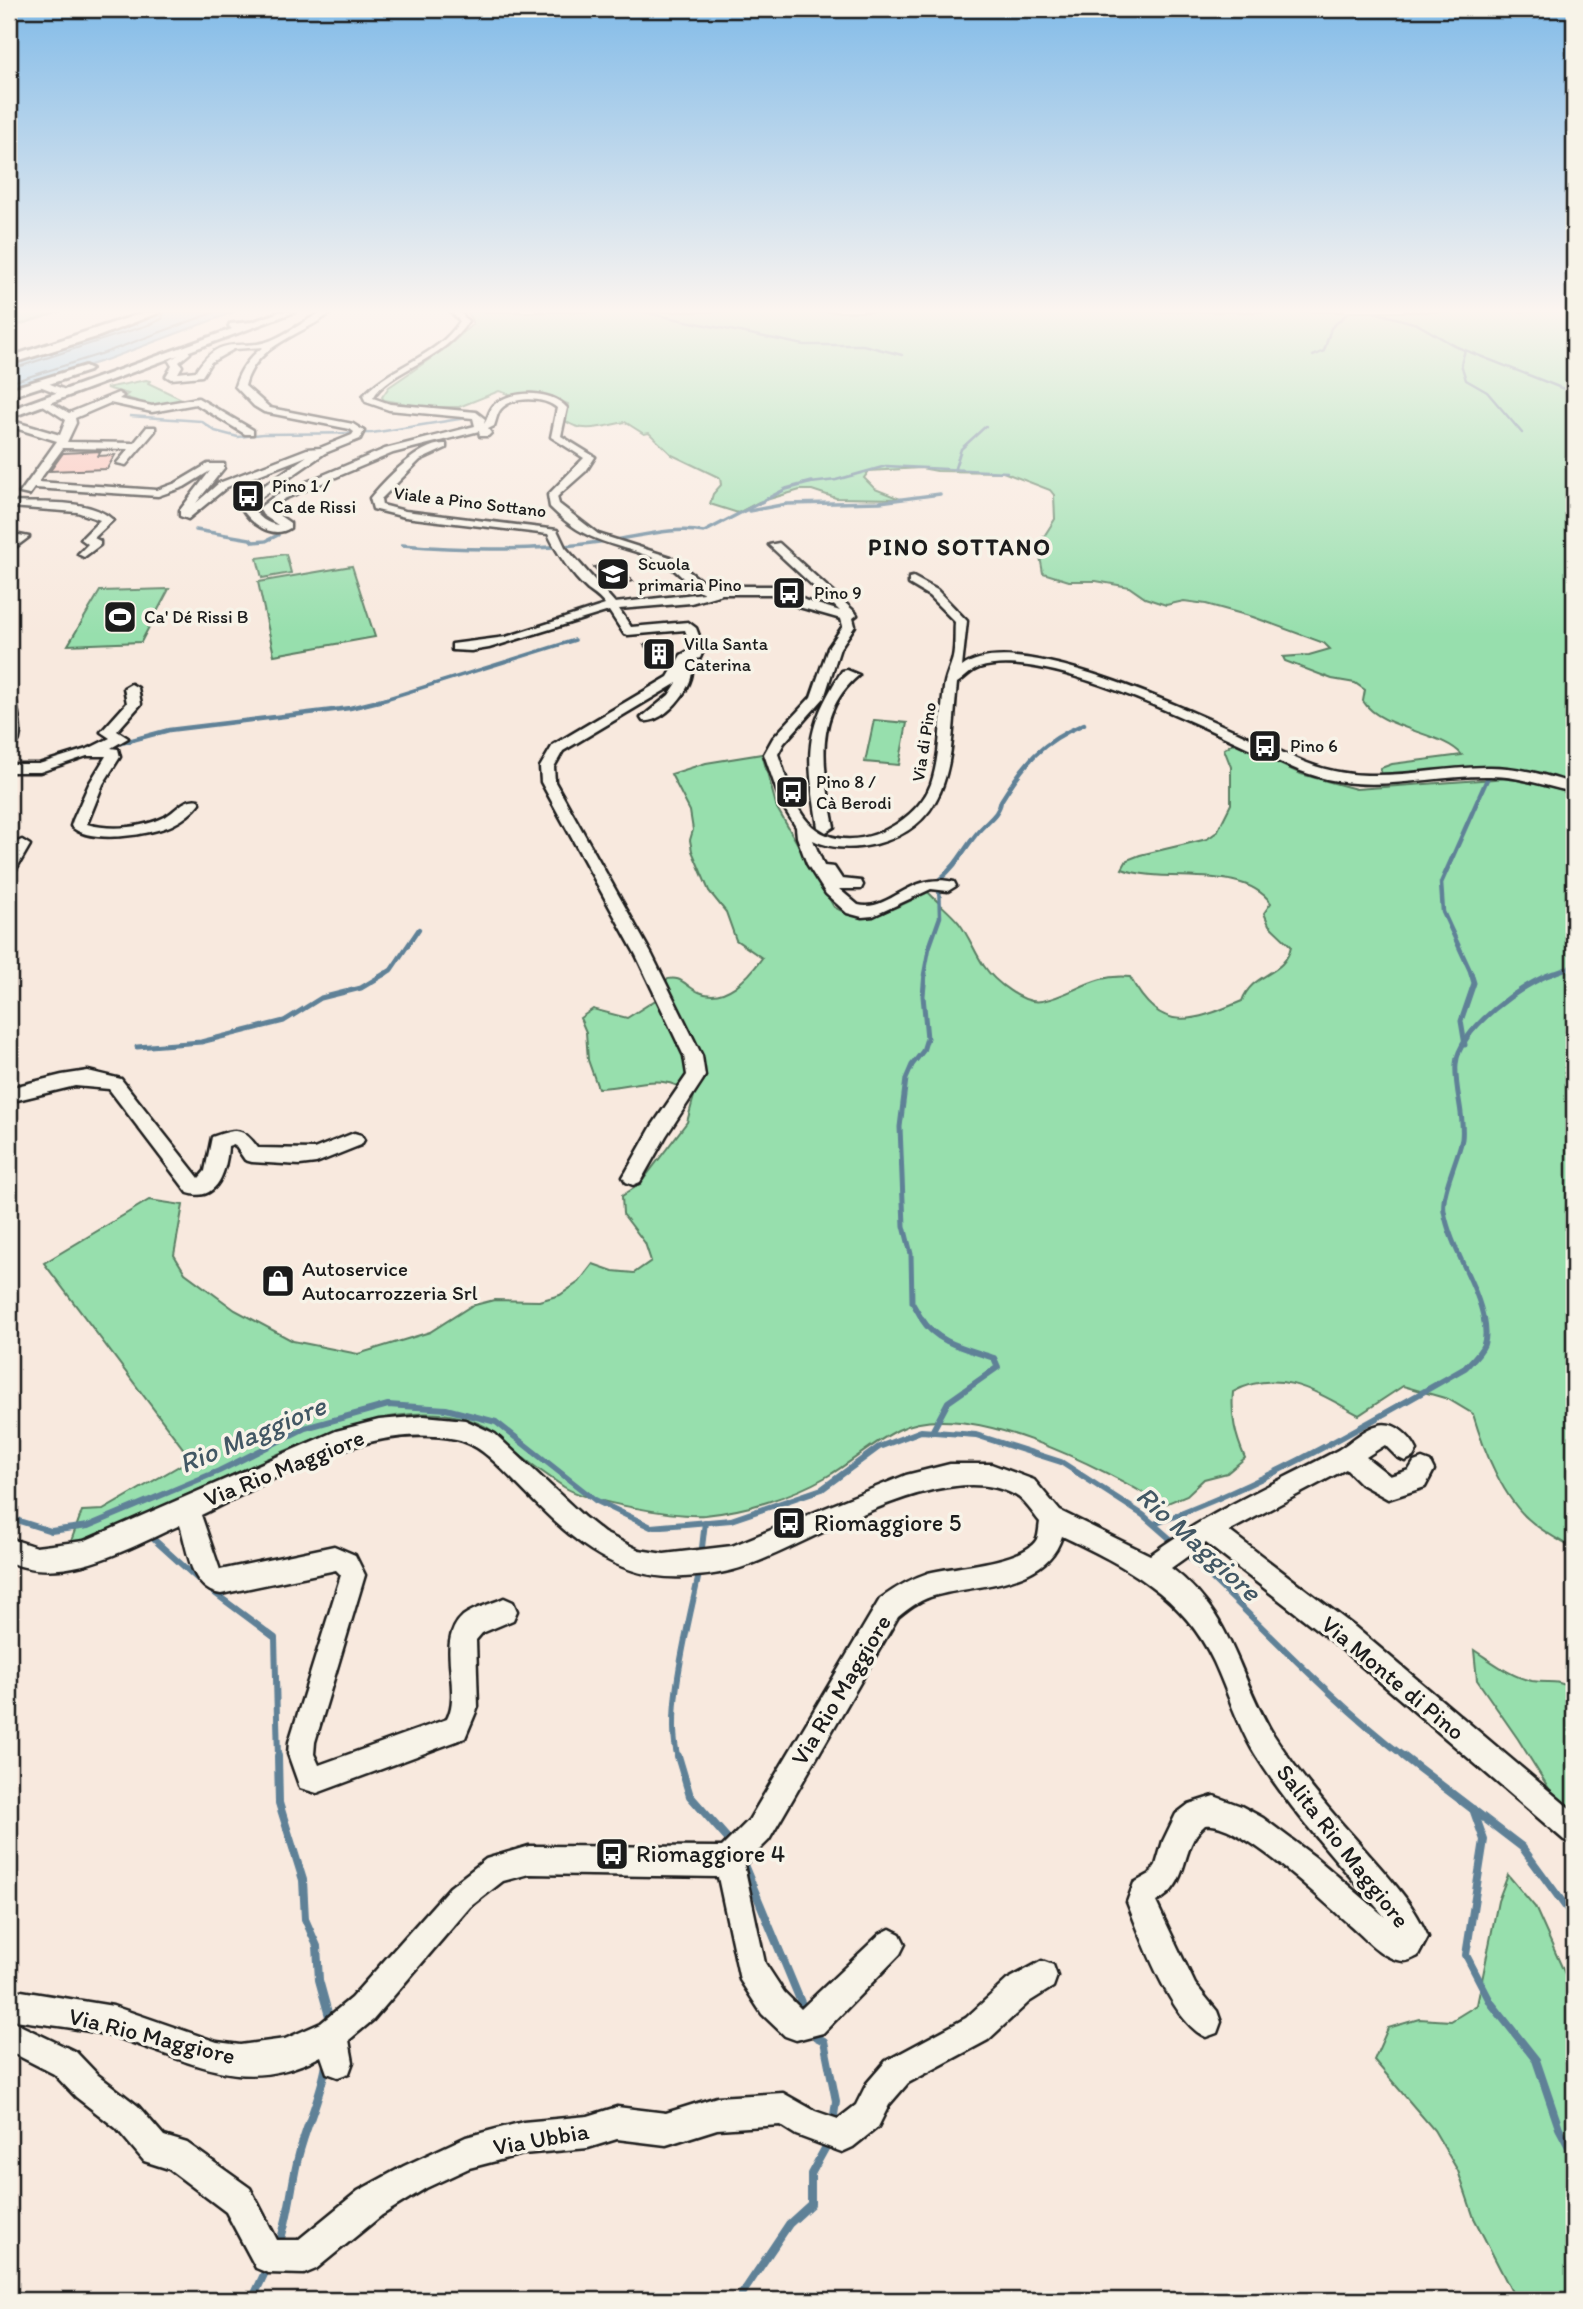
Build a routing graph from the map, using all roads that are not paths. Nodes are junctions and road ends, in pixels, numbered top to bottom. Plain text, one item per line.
1 (69, 420) edge
2 (229, 420) edge
3 (317, 420) edge
4 (478, 420) edge
5 (493, 420) edge
6 (560, 420) edge
7 (9, 424) edge
8 (482, 428) junction
9 (151, 429) dead end
10 (249, 432) dead end
11 (61, 442) junction
12 (136, 446) junction
13 (321, 451) junction
14 (122, 463) dead end
15 (32, 485) junction
16 (11, 509) edge
17 (23, 537) dead end
18 (775, 545) dead end
19 (9, 549) edge
20 (84, 554) dead end
21 (913, 581) dead end
22 (720, 592) junction
23 (612, 607) junction
24 (844, 634) junction
25 (456, 648) dead end
26 (681, 668) junction
27 (852, 675) dead end
28 (953, 677) junction
29 (131, 688) dead end
30 (9, 702) edge
31 (648, 718) dead end
32 (807, 739) junction
33 (778, 741) junction
34 (9, 746) edge
35 (92, 751) junction
36 (9, 768) edge
37 (1574, 788) edge
38 (193, 803) dead end
39 (816, 830) junction
40 (22, 845) dead end
41 (9, 868) edge
42 (855, 885) dead end
43 (948, 886) dead end
44 (696, 1076) joint
45 (9, 1095) edge
46 (354, 1140) dead end
47 (633, 1177) dead end
48 (1405, 1450) dead end
49 (1348, 1456) junction
50 (1422, 1470) dead end
51 (187, 1508) junction
52 (1052, 1519) junction
53 (1200, 1534) junction
54 (9, 1550) edge
55 (1155, 1565) junction
56 (504, 1611) dead end
57 (1574, 1830) edge
58 (729, 1860) junction
59 (890, 1944) dead end
60 (1042, 1976) dead end
61 (9, 2004) edge
62 (1206, 2022) dead end
63 (9, 2035) edge

1 - 11 street
2 - 10 street
3 - 13 street
4 - 8 street
5 - 8 street
6 - 22 street
7 - 11 street
8 - 13 street
8 - 23 street, Viale a Pino Sottano
9 - 12 street
11 - 12 street
11 - 15 street
12 - 14 street
13 - 15 street
15 - 16 street
16 - 20 street
17 - 19 street
18 - 24 street
21 - 28 street
22 - 23 street
22 - 24 street
23 - 25 street
23 - 26 street, Viale a Pino Sottano
24 - 33 street
26 - 31 street, Viale a Pino Sottano
26 - 44 street, Viale a Pino Sottano
27 - 32 street
28 - 37 street, Via di Pino
28 - 39 street, Via di Pino
29 - 35 street
30 - 34 street
32 - 33 street
32 - 39 street
33 - 39 street
35 - 36 street
35 - 38 street
39 - 42 street
39 - 43 street
40 - 41 street
44 - 47 street
45 - 46 street
48 - 49 street
49 - 50 street
49 - 53 street
51 - 52 street, Via Rio Maggiore
51 - 54 street, Via Rio Maggiore
51 - 56 street, Via Rio Maggiore
52 - 55 street, Salita Rio Maggiore
52 - 58 street, Via Rio Maggiore
53 - 55 street
53 - 57 street, Via Monte di Pino
55 - 62 street, Salita Rio Maggiore
58 - 59 street
58 - 61 street, Via Rio Maggiore
60 - 63 street, Via Ubbia

